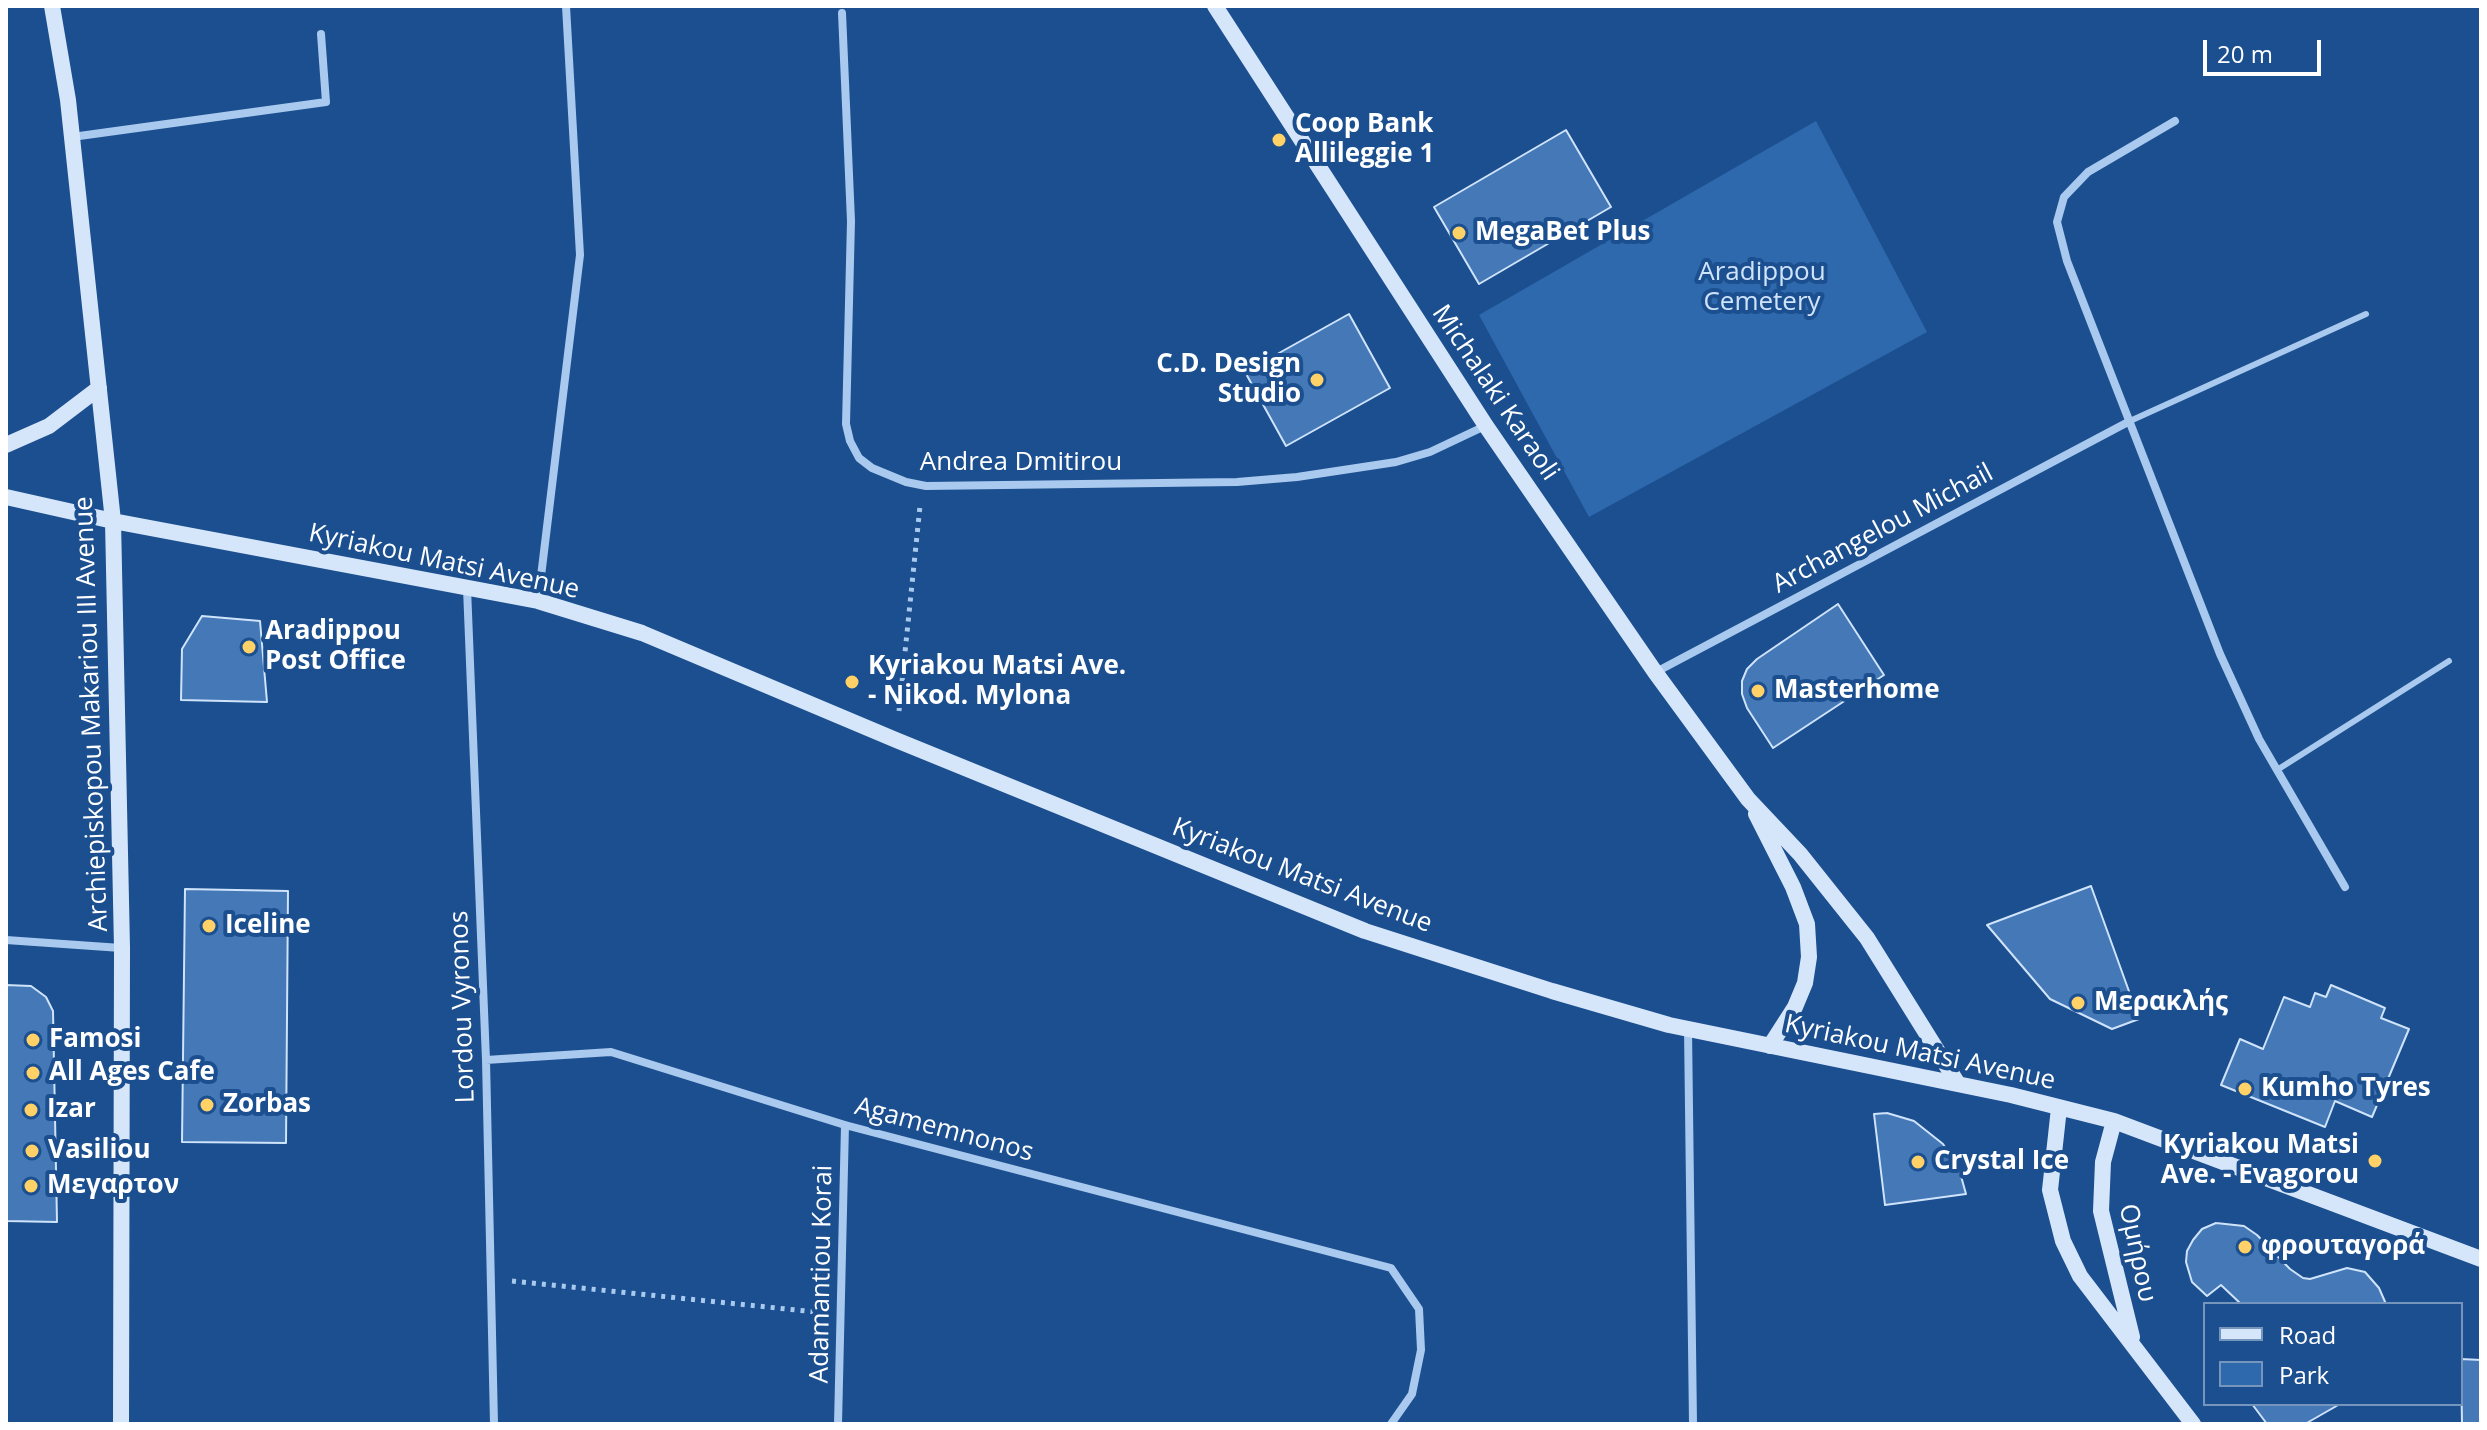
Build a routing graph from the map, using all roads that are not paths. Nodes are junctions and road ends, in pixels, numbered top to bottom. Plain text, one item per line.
1 (52, 6) edge
2 (566, 6) edge
3 (1215, 6) edge
4 (842, 13) dead end
5 (321, 34) dead end
6 (2175, 121) dead end
7 (72, 137) junction
8 (2366, 314) dead end
9 (99, 388) junction
10 (2130, 421) junction
11 (1486, 426) junction
12 (6, 445) edge
13 (6, 497) edge
14 (113, 521) junction
15 (467, 588) junction
16 (538, 601) junction
17 (2449, 661) dead end
18 (1655, 672) junction
19 (2277, 770) junction
20 (1748, 799) junction
21 (2345, 887) dead end
22 (6, 940) edge
23 (122, 948) junction
24 (1688, 1029) junction
25 (1770, 1046) junction
26 (486, 1060) junction
27 (1958, 1084) junction
28 (2059, 1108) junction
29 (2114, 1121) junction
30 (845, 1125) junction
31 (2481, 1259) edge
32 (2134, 1346) junction
33 (121, 1424) edge
34 (494, 1424) edge
35 (838, 1424) edge
36 (1391, 1424) edge
37 (1693, 1424) edge
38 (2193, 1424) edge

1 - 7 main road, Archiepiskopou Makariou III Avenue
2 - 16 street
3 - 11 main road, Michalaki Karaoli
4 - 11 street, Andrea Dmitirou
5 - 7 street
6 - 10 street
7 - 9 main road, Archiepiskopou Makariou III Avenue
8 - 10 lane
9 - 12 main road
9 - 14 main road, Archiepiskopou Makariou III Avenue
10 - 18 street, Archangelou Michail
10 - 19 street
11 - 18 main road, Michalaki Karaoli
13 - 14 main road, Kyriakou Matsi Avenue
14 - 15 main road, Kyriakou Matsi Avenue
14 - 23 main road, Archiepiskopou Makariou III Avenue
15 - 16 main road, Kyriakou Matsi Avenue
15 - 26 street, Lordou Vyronos
16 - 24 main road, Kyriakou Matsi Avenue
17 - 19 lane
18 - 20 main road, Michalaki Karaoli
19 - 21 street
20 - 25 main road, Michalaki Karaoli
20 - 27 main road, Michalaki Karaoli
22 - 23 street
23 - 33 main road, Archiepiskopou Makariou III Avenue
24 - 25 main road, Kyriakou Matsi Avenue
24 - 37 street
25 - 27 main road, Kyriakou Matsi Avenue
26 - 30 street, Agamemnonos
26 - 34 street, Lordou Vyronos
27 - 28 main road, Kyriakou Matsi Avenue
28 - 29 main road, Kyriakou Matsi Avenue
28 - 32 main road, Ομήρου
29 - 31 main road, Kyriakou Matsi Avenue
29 - 32 main road, Ομήρου
30 - 35 street, Adamantiou Korai
30 - 36 street, Agamemnonos
32 - 38 main road, Ομήρου

